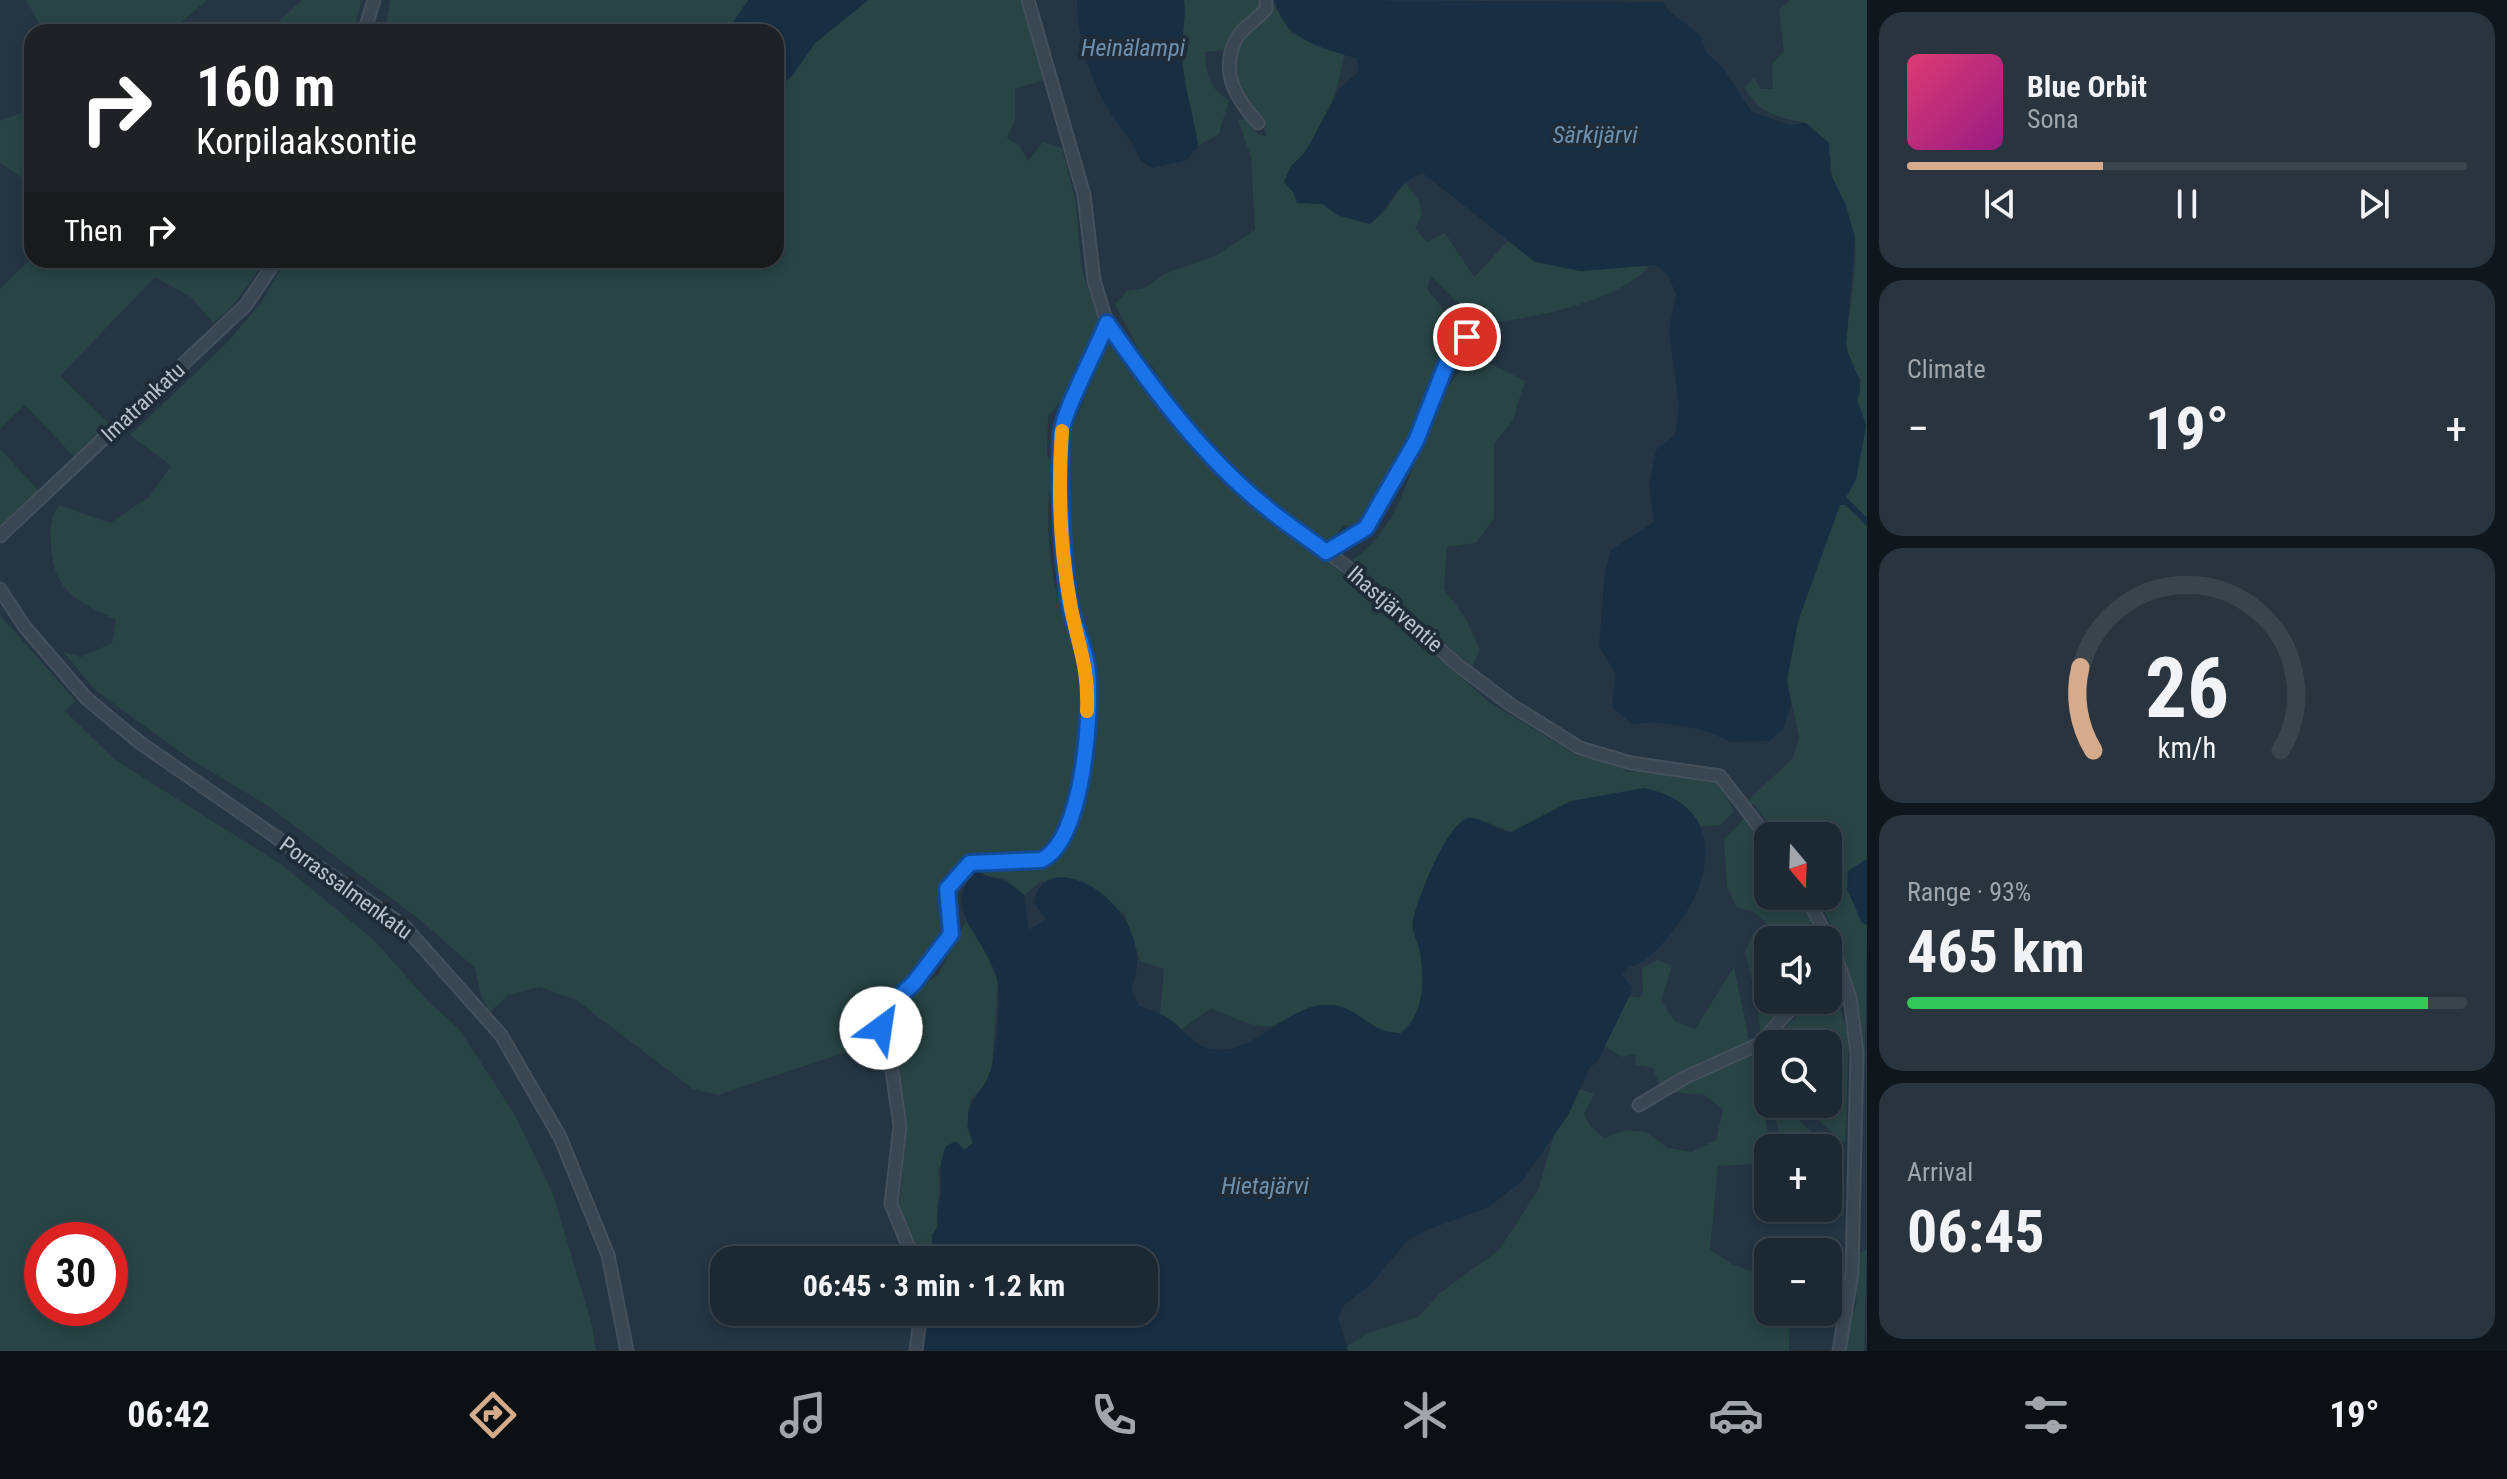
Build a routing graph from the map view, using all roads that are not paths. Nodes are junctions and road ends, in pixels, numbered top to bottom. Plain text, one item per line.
1 (374, 0) edge
2 (1028, 0) edge
3 (1266, 0) edge
4 (366, 24) edge
5 (1258, 123) dead end
6 (271, 268) edge
7 (1107, 323) junction
8 (1467, 337) dead end
9 (0, 536) edge
10 (1326, 552) junction
11 (0, 589) edge
12 (1756, 822) edge
13 (1842, 974) edge
14 (1786, 1014) edge
15 (1639, 1105) dead end
16 (908, 1246) edge
17 (919, 1326) edge
18 (627, 1351) edge
19 (916, 1351) edge
20 (1839, 1351) edge

1 - 4 street
2 - 7 street, Ihastjärventie
3 - 5 street
6 - 9 street, Imatrankatu
7 - 10 street, Ihastjärventie
7 - 16 street
8 - 10 street
10 - 12 street, Ihastjärventie
11 - 18 street, Porrassalmenkatu
13 - 20 street
14 - 15 street
17 - 19 street

